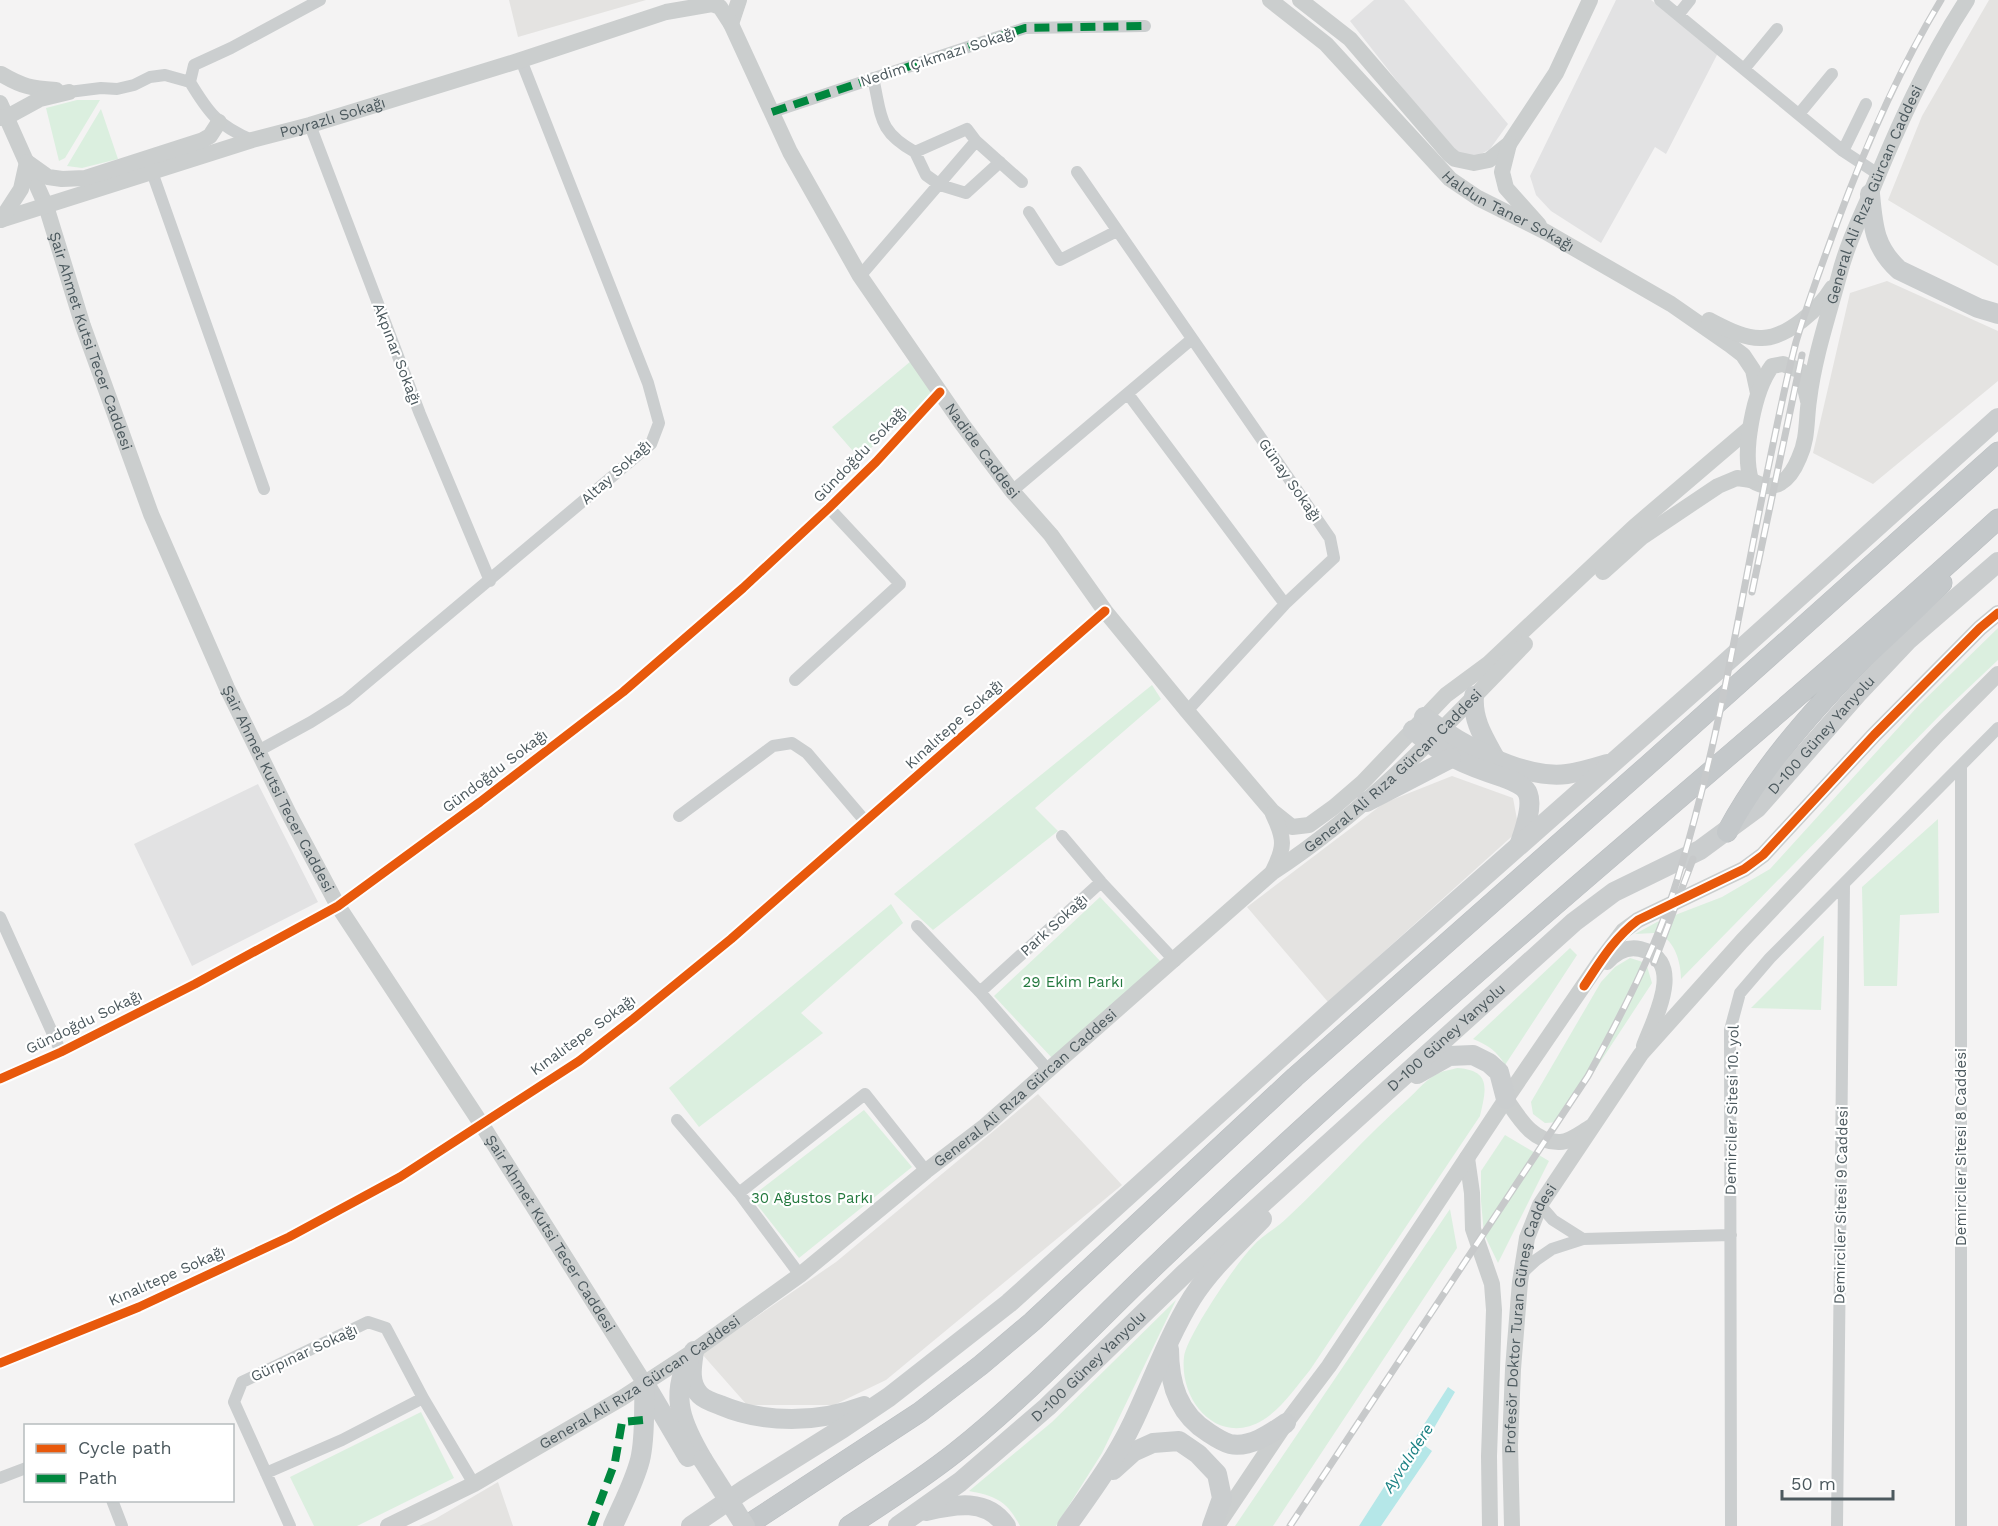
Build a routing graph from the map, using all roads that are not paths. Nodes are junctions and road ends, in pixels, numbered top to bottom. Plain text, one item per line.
1 (320, 0) edge
2 (687, 0) edge
3 (740, 0) edge
4 (1270, 0) edge
5 (1300, 0) edge
6 (1590, 0) edge
7 (1660, 0) edge
8 (1690, 0) edge
9 (1967, 0) edge
10 (666, 12) junction
11 (1678, 15) junction
12 (731, 24) junction
13 (1145, 26) dead end
14 (1777, 28) dead end
15 (521, 60) junction
16 (1744, 69) junction
17 (1, 73) edge
18 (1832, 74) dead end
19 (873, 78) junction
20 (190, 82) junction
21 (69, 92) junction
22 (1866, 104) dead end
23 (2, 110) edge
24 (772, 112) junction
25 (1799, 114) junction
26 (219, 122) junction
27 (310, 125) junction
28 (252, 140) junction
29 (976, 141) junction
30 (1509, 144) junction
31 (1843, 151) junction
32 (915, 152) junction
33 (27, 162) junction
34 (1000, 162) junction
35 (152, 172) junction
36 (1077, 172) dead end
37 (1878, 174) junction
38 (1022, 182) dead end
39 (940, 185) junction
40 (1870, 194) junction
41 (46, 206) junction
42 (1029, 212) dead end
43 (1, 220) edge
44 (1118, 231) junction
45 (1546, 232) junction
46 (1839, 274) junction
47 (860, 276) junction
48 (1671, 304) junction
49 (1998, 314) edge
50 (1192, 339) junction
51 (940, 392) junction
52 (1128, 394) junction
53 (1759, 396) junction
54 (1808, 401) junction
55 (1998, 418) edge
56 (1750, 428) junction
57 (1998, 452) edge
58 (1751, 480) junction
59 (264, 489) dead end
60 (1012, 491) junction
61 (829, 508) junction
62 (1998, 519) edge
63 (1976, 538) junction
64 (1998, 562) edge
65 (490, 581) junction
66 (1285, 604) junction
67 (1105, 611) junction
68 (1998, 613) edge
69 (1998, 674) edge
70 (795, 680) dead end
71 (1474, 696) junction
72 (1186, 711) junction
73 (1998, 728) edge
74 (1426, 730) junction
75 (258, 751) junction
76 (1451, 758) junction
77 (1495, 758) junction
78 (1610, 764) junction
79 (1961, 767) junction
80 (1366, 802) junction
81 (1272, 811) junction
82 (679, 816) dead end
83 (865, 821) junction
84 (1727, 832) junction
85 (1062, 836) dead end
86 (1520, 843) junction
87 (1273, 872) junction
88 (1101, 882) junction
89 (1844, 885) junction
90 (338, 906) junction
91 (0, 917) edge
92 (917, 926) dead end
93 (1175, 961) junction
94 (1584, 987) junction
95 (980, 992) junction
96 (61, 1052) junction
97 (1641, 1054) junction
98 (1048, 1070) junction
99 (0, 1078) edge
100 (1384, 1092) junction
101 (1506, 1099) junction
102 (677, 1120) dead end
103 (482, 1125) junction
104 (1594, 1125) junction
105 (1467, 1158) junction
106 (926, 1171) junction
107 (1284, 1184) junction
108 (739, 1193) junction
109 (1540, 1205) junction
110 (1731, 1235) junction
111 (1583, 1239) junction
112 (800, 1275) junction
113 (1521, 1275) junction
114 (1170, 1337) junction
115 (694, 1351) junction
116 (0, 1364) edge
117 (645, 1384) junction
118 (889, 1397) junction
119 (423, 1398) junction
120 (1286, 1424) junction
121 (697, 1461) junction
122 (24, 1469) edge
123 (266, 1473) junction
124 (0, 1478) edge
125 (474, 1485) junction
126 (1096, 1486) junction
127 (113, 1502) edge
128 (918, 1513) junction
129 (122, 1526) edge
130 (290, 1526) edge
131 (388, 1526) edge
132 (613, 1526) edge
133 (691, 1526) edge
134 (730, 1526) edge
135 (746, 1526) edge
136 (849, 1526) edge
137 (898, 1526) edge
138 (1006, 1526) edge
139 (1067, 1526) edge
140 (1212, 1526) edge
141 (1217, 1526) edge
142 (1490, 1526) edge
143 (1512, 1526) edge
144 (1731, 1526) edge
145 (1838, 1526) edge
146 (1961, 1526) edge

1 - 20 street
2 - 10 main road
3 - 12 main road
4 - 45 main road, Haldun Taner Sokağı
5 - 30 main road
6 - 30 main road
7 - 11 street
8 - 11 street
9 - 37 main road, General Ali Rıza Gürcan Caddesi
10 - 12 main road
10 - 15 main road, Poyrazlı Sokağı
11 - 16 street
12 - 24 main road, Nadide Caddesi
13 - 19 street, Nedim Çıkmazı Sokağı
14 - 16 street
15 - 27 main road, Poyrazlı Sokağı
15 - 65 street, Altay Sokağı
16 - 25 street
17 - 21 main road
17 - 23 main road
18 - 25 street
19 - 24 street, Nedim Çıkmazı Sokağı
19 - 32 street
20 - 21 street
20 - 26 street
21 - 23 main road
22 - 31 street
23 - 33 main road, Şair Ahmet Kutsi Tecer Caddesi
24 - 47 main road, Nadide Caddesi
25 - 31 street
26 - 28 street
26 - 33 main road
27 - 28 main road, Poyrazlı Sokağı
27 - 65 street, Akpınar Sokağı
28 - 35 main road, Poyrazlı Sokağı
29 - 32 street
29 - 34 street
29 - 39 street
30 - 45 main road
31 - 37 street
32 - 39 street
33 - 41 main road, Şair Ahmet Kutsi Tecer Caddesi
33 - 43 main road
34 - 38 street
34 - 39 street
35 - 41 main road, Poyrazlı Sokağı
35 - 59 street
36 - 44 street, Günay Sokağı
37 - 40 main road, General Ali Rıza Gürcan Caddesi
39 - 47 street
40 - 46 main road, General Ali Rıza Gürcan Caddesi
40 - 49 main road
41 - 43 main road, Poyrazlı Sokağı
41 - 75 main road, Şair Ahmet Kutsi Tecer Caddesi
42 - 44 street
44 - 50 street, Günay Sokağı
45 - 48 main road, Haldun Taner Sokağı
46 - 48 main road
46 - 54 main road, General Ali Rıza Gürcan Caddesi
47 - 51 main road, Nadide Caddesi
48 - 53 main road, Haldun Taner Sokağı
50 - 52 street
50 - 66 street, Günay Sokağı
51 - 60 main road, Nadide Caddesi
51 - 61 street, Gündoğdu Sokağı
52 - 60 street
52 - 66 street
53 - 54 main road
53 - 56 main road
54 - 58 main road, General Ali Rıza Gürcan Caddesi
55 - 78 main road
56 - 58 main road
56 - 74 main road, General Ali Rıza Gürcan Caddesi
57 - 135 highway
58 - 71 main road, General Ali Rıza Gürcan Caddesi
60 - 67 main road, Nadide Caddesi
61 - 70 street
61 - 90 street, Gündoğdu Sokağı
62 - 63 highway
63 - 84 highway
63 - 136 highway
64 - 84 main road, D-100 Güney Yanyolu
65 - 75 street, Altay Sokağı
66 - 72 street, Günay Sokağı
67 - 72 main road, Nadide Caddesi
67 - 83 street, Kınalıtepe Sokağı
68 - 94 main road
69 - 97 main road
71 - 74 main road, General Ali Rıza Gürcan Caddesi
71 - 77 main road
72 - 81 main road, Nadide Caddesi
73 - 79 street, Demirciler Sitesi 10. yol
74 - 76 main road
74 - 77 main road
74 - 80 main road, General Ali Rıza Gürcan Caddesi
74 - 81 main road, General Ali Rıza Gürcan Caddesi
75 - 90 main road, Şair Ahmet Kutsi Tecer Caddesi
76 - 80 main road
76 - 86 main road
77 - 78 main road
78 - 86 main road
79 - 89 street, Demirciler Sitesi 10. yol
79 - 146 street, Demirciler Sitesi 8 Caddesi
80 - 87 main road, General Ali Rıza Gürcan Caddesi
81 - 87 main road
82 - 83 street
83 - 103 street, Kınalıtepe Sokağı
84 - 100 main road, D-100 Güney Yanyolu
85 - 88 street
86 - 118 main road
87 - 93 main road, General Ali Rıza Gürcan Caddesi
88 - 93 street, Park Sokağı
88 - 95 street, Park Sokağı
89 - 110 street, Demirciler Sitesi 10. yol
89 - 145 street, Demirciler Sitesi 9 Caddesi
90 - 96 street, Gündoğdu Sokağı
90 - 103 main road, Şair Ahmet Kutsi Tecer Caddesi
91 - 96 street
92 - 95 street
93 - 98 main road, General Ali Rıza Gürcan Caddesi
94 - 97 main road
94 - 101 main road
95 - 98 street
96 - 99 street, Gündoğdu Sokağı
97 - 104 main road, Profesör Doktor Turan Güneş Caddesi
98 - 106 main road, General Ali Rıza Gürcan Caddesi
100 - 101 main road
100 - 107 main road, D-100 Güney Yanyolu
101 - 104 main road
101 - 105 main road
102 - 108 street
103 - 116 street, Kınalıtepe Sokağı
103 - 117 main road, Şair Ahmet Kutsi Tecer Caddesi
104 - 109 main road, Profesör Doktor Turan Güneş Caddesi
105 - 120 main road
105 - 142 main road
106 - 108 street
106 - 112 main road, General Ali Rıza Gürcan Caddesi
107 - 114 main road
107 - 128 main road, D-100 Güney Yanyolu
108 - 112 street
109 - 111 street
109 - 113 main road, Profesör Doktor Turan Güneş Caddesi
110 - 111 street
110 - 144 street, Demirciler Sitesi 10. yol
111 - 113 street
112 - 115 main road, General Ali Rıza Gürcan Caddesi
113 - 143 main road, Profesör Doktor Turan Güneş Caddesi
114 - 120 main road
114 - 126 main road
115 - 117 main road, General Ali Rıza Gürcan Caddesi
115 - 118 main road
115 - 121 main road
117 - 121 main road
117 - 125 main road, General Ali Rıza Gürcan Caddesi
117 - 132 main road
118 - 133 main road
119 - 123 street
119 - 123 street, Gürpınar Sokağı
119 - 125 street, Gürpınar Sokağı
120 - 141 main road
121 - 134 main road
121 - 135 main road, bridge
122 - 124 street
123 - 130 street, Gürpınar Sokağı
125 - 131 main road, General Ali Rıza Gürcan Caddesi
126 - 139 main road
126 - 140 main road
127 - 129 street
128 - 137 main road, D-100 Güney Yanyolu
128 - 138 main road

